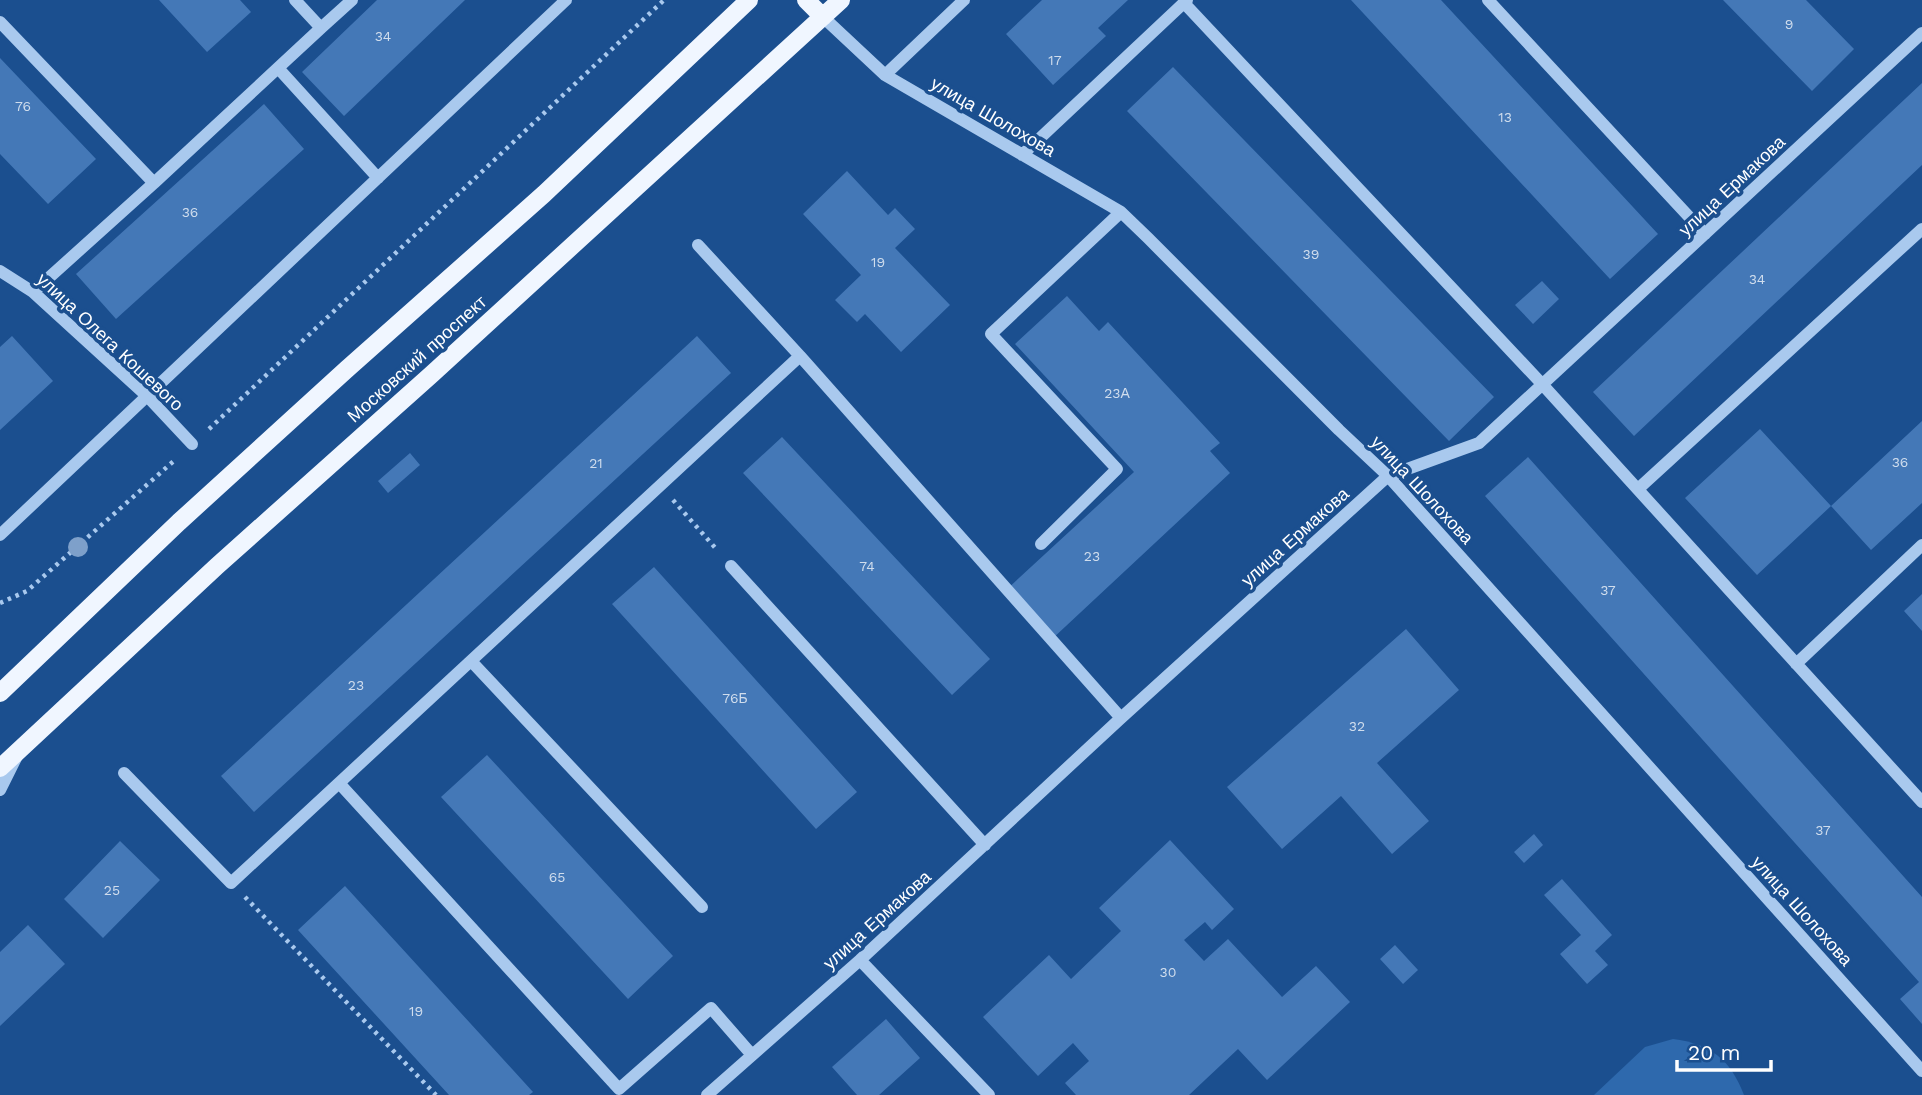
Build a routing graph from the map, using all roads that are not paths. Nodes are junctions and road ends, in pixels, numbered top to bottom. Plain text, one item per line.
1 (295, 0) edge
2 (352, 0) edge
3 (566, 0) edge
4 (749, 0) edge
5 (806, 0) edge
6 (841, 0) edge
7 (964, 0) edge
8 (1488, 0) edge
9 (1186, 1) edge
10 (823, 18) junction
11 (0, 22) edge
12 (321, 27) junction
13 (1922, 33) edge
14 (278, 68) junction
15 (884, 75) junction
16 (1022, 155) junction
17 (378, 178) junction
18 (153, 183) junction
19 (1121, 212) junction
20 (1922, 229) edge
21 (1705, 234) junction
22 (698, 245) dead end
23 (0, 271) edge
24 (33, 292) junction
25 (800, 356) junction
26 (1542, 384) junction
27 (147, 396) junction
28 (192, 444) road end
29 (1388, 476) junction
30 (1638, 489) junction
31 (0, 535) edge
32 (1041, 544) dead end
33 (1922, 545) edge
34 (731, 566) road end
35 (471, 661) junction
36 (1796, 664) junction
37 (0, 693) edge
38 (1121, 718) junction
39 (21, 749) junction
40 (0, 768) edge
41 (124, 773) dead end
42 (339, 783) junction
43 (0, 790) edge
44 (1922, 802) edge
45 (985, 845) junction
46 (702, 907) dead end
47 (860, 960) junction
48 (752, 1055) junction
49 (1922, 1071) edge
50 (707, 1095) edge
51 (989, 1095) edge

1 - 12 street
2 - 12 street
3 - 17 street
4 - 37 main road
5 - 10 main road
6 - 10 main road, Московский проспект
7 - 15 street
8 - 21 street
9 - 16 street
9 - 26 street
10 - 15 street, улица Шолохова
10 - 39 main road, Московский проспект
11 - 18 street
12 - 14 street
13 - 21 street, улица Ермакова
14 - 17 street
14 - 18 street
15 - 16 street, улица Шолохова
16 - 19 street, улица Шолохова
17 - 27 street
18 - 24 street
19 - 29 street, улица Шолохова
19 - 32 street
20 - 30 street
21 - 26 street, улица Ермакова
22 - 25 street
23 - 24 street, улица Олега Кошевого
24 - 27 street, улица Олега Кошевого
25 - 35 street
25 - 38 street
26 - 29 street, улица Ермакова
26 - 30 street
27 - 28 street, улица Олега Кошевого
27 - 31 street
29 - 38 street, улица Ермакова
29 - 49 street, улица Шолохова
30 - 36 street
33 - 36 street
34 - 45 street
35 - 42 street
35 - 46 street
36 - 44 street
38 - 45 street, улица Ермакова
39 - 40 main road, Московский проспект
39 - 43 street, Московский проспект
41 - 42 street
42 - 48 street
45 - 47 street, улица Ермакова
47 - 48 street, улица Ермакова
47 - 51 street
48 - 50 street, улица Ермакова

